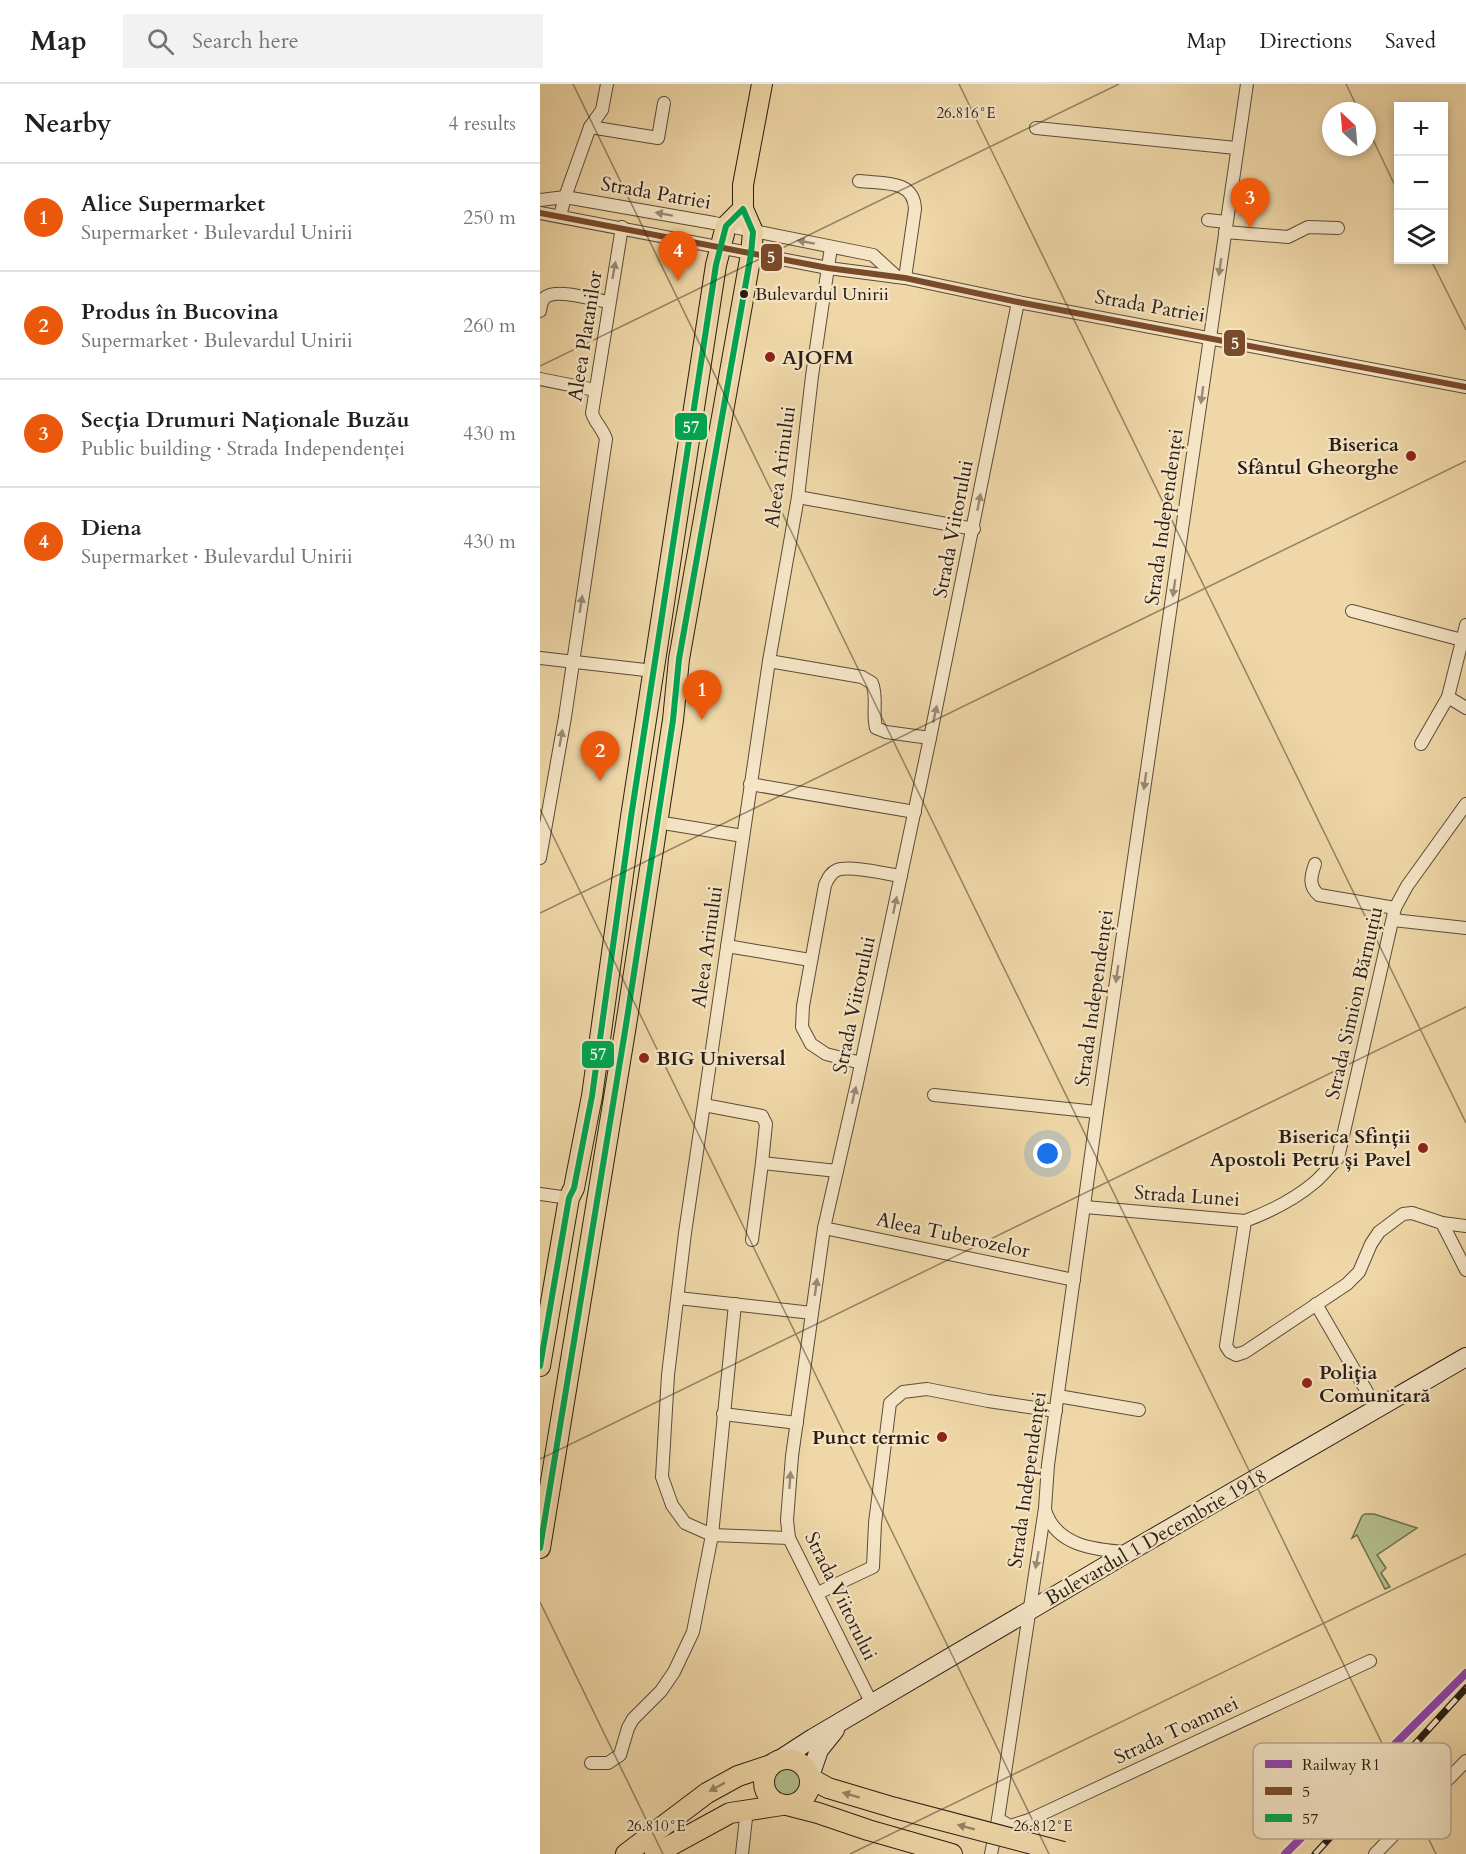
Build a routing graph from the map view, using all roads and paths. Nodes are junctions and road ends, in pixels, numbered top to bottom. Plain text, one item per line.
1 (607, 84) edge
2 (762, 84) edge
3 (1247, 84) edge
4 (664, 104) dead end
5 (590, 127) junction
6 (1036, 128) dead end
7 (1236, 148) junction
8 (859, 182) dead end
9 (565, 197) junction
10 (540, 200) edge
11 (743, 209) junction
12 (540, 213) edge
13 (560, 216) junction
14 (1208, 220) dead end
15 (726, 226) junction
16 (622, 227) junction
17 (1226, 227) junction
18 (1338, 228) dead end
19 (753, 232) junction
20 (721, 247) junction
21 (831, 247) junction
22 (751, 254) junction
23 (828, 268) junction
24 (901, 278) junction
25 (609, 302) junction
26 (1018, 302) junction
27 (540, 311) edge
28 (1211, 337) junction
29 (540, 379) edge
30 (1466, 387) edge
31 (595, 390) junction
32 (798, 497) junction
33 (974, 529) junction
34 (1352, 611) dead end
35 (1466, 626) edge
36 (1462, 640) junction
37 (540, 658) edge
38 (769, 661) junction
39 (572, 662) junction
40 (654, 671) junction
41 (1448, 697) junction
42 (1466, 708) edge
43 (930, 738) junction
44 (1422, 744) dead end
45 (750, 784) junction
46 (1466, 804) edge
47 (915, 812) junction
48 (657, 822) junction
49 (742, 836) junction
50 (540, 858) edge
51 (1315, 864) dead end
52 (901, 876) junction
53 (1394, 914) junction
54 (1466, 928) edge
55 (727, 946) junction
56 (810, 960) junction
57 (861, 1063) junction
58 (934, 1095) dead end
59 (704, 1105) junction
60 (1097, 1112) junction
61 (1338, 1158) joint
62 (762, 1163) junction
63 (837, 1171) junction
64 (540, 1194) edge
65 (569, 1198) junction
66 (1085, 1207) junction
67 (1245, 1221) junction
68 (1442, 1223) junction
69 (1466, 1226) edge
70 (824, 1228) junction
71 (752, 1240) dead end
72 (1466, 1270) edge
73 (1074, 1280) junction
74 (678, 1298) junction
75 (735, 1304) junction
76 (1316, 1304) junction
77 (812, 1312) junction
78 (1466, 1358) edge
79 (540, 1365) edge
80 (1058, 1396) junction
81 (1377, 1409) junction
82 (1139, 1410) dead end
83 (1056, 1411) junction
84 (723, 1414) junction
85 (797, 1423) junction
86 (1045, 1508) junction
87 (712, 1535) junction
88 (789, 1538) junction
89 (540, 1548) edge
90 (1129, 1552) junction
91 (818, 1593) junction
92 (1028, 1611) junction
93 (1370, 1660) dead end
94 (872, 1704) junction
95 (846, 1718) junction
96 (1466, 1761) edge
97 (591, 1763) dead end
98 (774, 1763) junction
99 (1451, 1776) edge
100 (810, 1777) junction
101 (785, 1805) junction
102 (747, 1809) junction
103 (998, 1819) junction
104 (1390, 1839) edge
105 (626, 1854) edge
106 (655, 1854) edge
107 (742, 1854) edge
108 (952, 1854) edge
109 (991, 1854) edge
110 (1070, 1854) edge
111 (1375, 1854) edge

1 - 5 street
2 - 11 main road
3 - 7 street, Strada Independenței
4 - 5 street
5 - 9 street
6 - 7 street
7 - 17 street, Strada Independenței
8 - 24 street
9 - 10 street, Strada Patriei
9 - 13 street
15 -> 9 street, Strada Patriei
11 - 15 main road
11 - 19 main road
12 - 13 street, Strada Patriei
13 - 16 street, Strada Patriei
14 - 17 street
15 - 19 street, Strada Patriei
15 - 20 main road
16 - 20 street, Strada Patriei
25 -> 16 street, Aleea Platanilor
17 - 18 street
17 -> 28 street, Strada Independenței
21 -> 19 street, Strada Patriei
19 - 22 main road
20 - 22 street, Strada Patriei
20 - 40 main road
21 - 23 street, Aleea Arinului
21 - 24 street, Strada Patriei
22 - 23 street, Strada Patriei
22 - 48 main road
23 - 24 street, Strada Patriei
23 - 32 street, Aleea Arinului
24 - 26 street, Strada Patriei
25 - 27 street
25 - 31 street, Aleea Platanilor
26 - 28 street, Strada Patriei
33 -> 26 street, Strada Viitorului
28 - 30 street, Strada Patriei
28 -> 60 street, Strada Independenței
29 - 31 street
39 -> 31 street, Aleea Platanilor
32 - 33 street
32 - 38 street, Aleea Arinului
43 -> 33 street, Strada Viitorului
34 - 36 street
35 - 36 street
36 - 41 street
37 - 39 street
38 - 43 street
38 - 45 street, Aleea Arinului
39 - 40 street
50 -> 39 street, Aleea Platanilor
40 - 65 main road
41 - 42 street
41 - 44 street
43 - 47 street, Strada Viitorului
45 - 47 street
45 - 49 street, Aleea Arinului
46 - 53 street, Strada Simion Bărnuțiu
47 - 52 street, Strada Viitorului
48 - 49 street
48 - 89 main road
49 - 55 street, Aleea Arinului
51 - 53 street
52 - 56 street
57 -> 52 street, Strada Viitorului
53 - 54 street
53 - 61 street, Strada Simion Bărnuțiu
55 - 56 street
55 - 59 street, Aleea Arinului
56 - 57 street
63 -> 57 street, Strada Viitorului
58 - 60 street
59 - 62 street
59 - 74 street, Aleea Arinului
60 - 66 street, Strada Independenței
61 - 67 street, Strada Lunei
62 - 63 street
62 - 71 street
63 - 70 street, Strada Viitorului
64 - 65 street
65 - 79 main road
66 - 67 street, Strada Lunei
66 - 73 street, Strada Independenței
67 - 76 street
68 - 69 street
68 - 72 street
68 - 76 street
70 - 73 street, Aleea Tuberozelor
77 -> 70 street, Strada Viitorului
73 - 80 street, Strada Independenței
74 - 75 street
74 - 87 street, Aleea Arinului
75 - 77 street
75 - 84 street
76 - 81 street
77 - 85 street, Strada Viitorului
78 - 81 main road, Bulevardul 1 Decembrie 1918
80 - 82 street
80 - 83 street, Strada Independenței
81 - 90 main road, Bulevardul 1 Decembrie 1918
83 - 86 street, Strada Independenței
83 - 91 street
84 - 85 street
84 - 87 street
88 -> 85 street, Strada Viitorului
86 - 90 street
86 -> 92 street, Strada Independenței
87 - 88 street, Aleea Arinului
87 - 97 street
88 - 91 street, Strada Viitorului
90 - 92 main road, Bulevardul 1 Decembrie 1918
91 - 94 street, Strada Viitorului
92 - 94 main road, Bulevardul 1 Decembrie 1918
92 - 103 street, Strada Independenței
93 - 103 street, Strada Toamnei
94 - 95 main road, Bulevardul 1 Decembrie 1918
95 - 98 main road, Bulevardul 1 Decembrie 1918
95 - 100 main road, Bulevardul 1 Decembrie 1918
96 - 99 street
98 - 100 main road
98 - 101 main road
98 -> 105 main road, Bulevardul 1 Decembrie 1918
100 - 101 main road
110 -> 100 main road, bridge
101 - 102 main road
101 - 108 main road
102 - 106 main road
102 - 107 street
103 - 109 street, Strada Independenței
104 - 111 street

